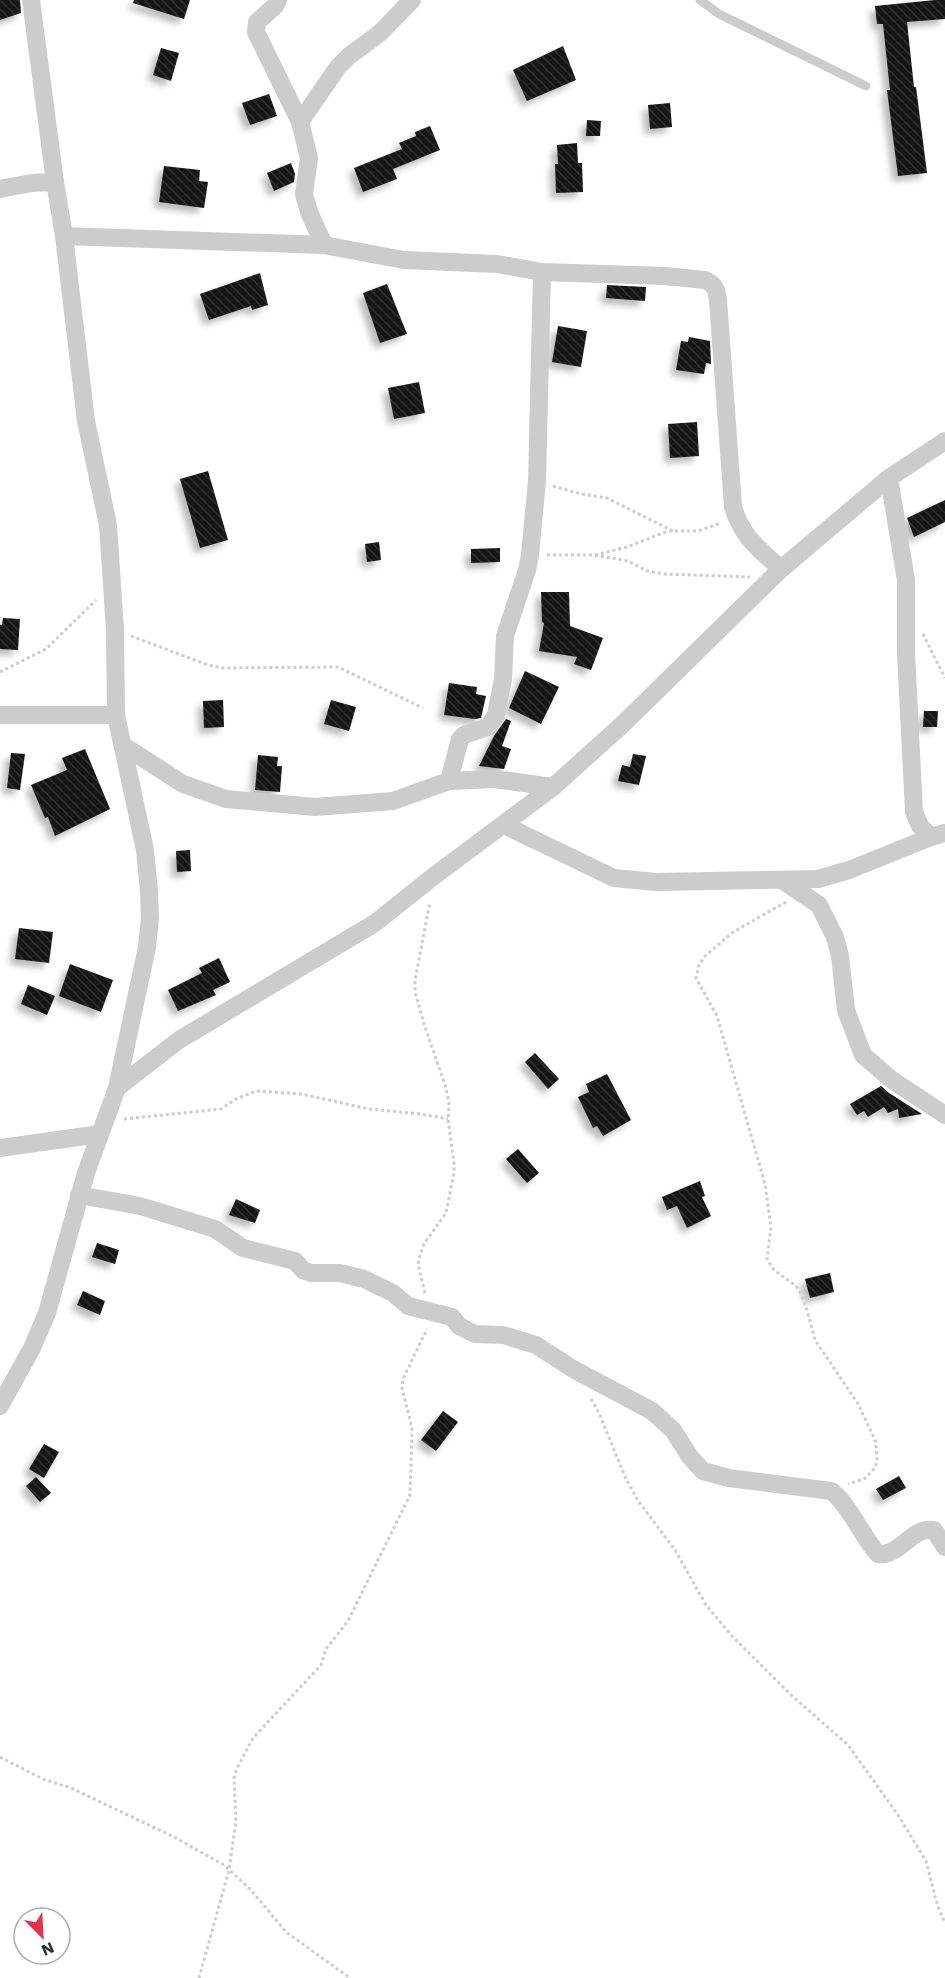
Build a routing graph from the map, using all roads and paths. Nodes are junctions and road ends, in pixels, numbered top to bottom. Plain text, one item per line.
1 (32, 0) edge
2 (278, 0) edge
3 (412, 0) edge
4 (700, 0) edge
5 (866, 86) dead end
6 (300, 122) junction
7 (55, 182) junction
8 (0, 189) edge
9 (64, 236) junction
10 (324, 245) junction
11 (542, 272) junction
12 (945, 441) edge
13 (890, 478) junction
14 (537, 481) junction
15 (733, 507) junction
16 (673, 531) junction
17 (530, 555) junction
18 (594, 555) junction
19 (776, 574) junction
20 (112, 583) junction
21 (906, 614) junction
22 (115, 630) junction
23 (0, 672) edge
24 (945, 678) edge
25 (423, 708) dead end
26 (0, 715) edge
27 (116, 715) junction
28 (124, 746) junction
29 (449, 781) junction
30 (553, 787) junction
31 (504, 825) junction
32 (938, 835) edge
33 (434, 876) junction
34 (782, 880) junction
35 (802, 893) junction
36 (117, 1088) junction
37 (945, 1115) edge
38 (448, 1119) junction
39 (103, 1127) junction
40 (0, 1148) edge
41 (79, 1195) junction
42 (429, 1311) junction
43 (589, 1395) dead end
44 (0, 1406) edge
45 (826, 1490) junction
46 (945, 1547) edge
47 (0, 1757) edge
48 (229, 1870) junction
49 (945, 1923) edge
50 (199, 1978) edge
51 (350, 1978) edge

1 - 7 street
2 - 6 street
3 - 6 street
4 - 5 lane
6 - 10 street
7 - 8 street
7 - 9 street
9 - 10 street
9 - 20 street
10 - 11 street
11 - 14 street
11 - 15 street
12 - 13 street
13 - 19 street
13 - 21 street
14 - 16 path
14 - 17 street
15 - 16 path
15 - 19 street
16 - 18 path
17 - 18 path
17 - 29 street
18 - 19 path
19 - 30 street
20 - 22 street
20 - 23 path
21 - 24 path
21 - 32 street
22 - 25 path
22 - 27 street
26 - 27 street
27 - 28 street
28 - 29 street
28 - 36 street
29 - 30 street
30 - 31 street
31 - 33 street
31 - 34 street
32 - 34 street
33 - 36 street
33 - 38 path
34 - 35 street
35 - 37 street
35 - 45 path
36 - 39 street
38 - 39 path
38 - 42 path
39 - 40 street
39 - 41 street
41 - 42 street
41 - 44 street
42 - 45 street
42 - 48 path
43 - 49 path
45 - 46 street
47 - 48 path
48 - 50 path
48 - 51 path

